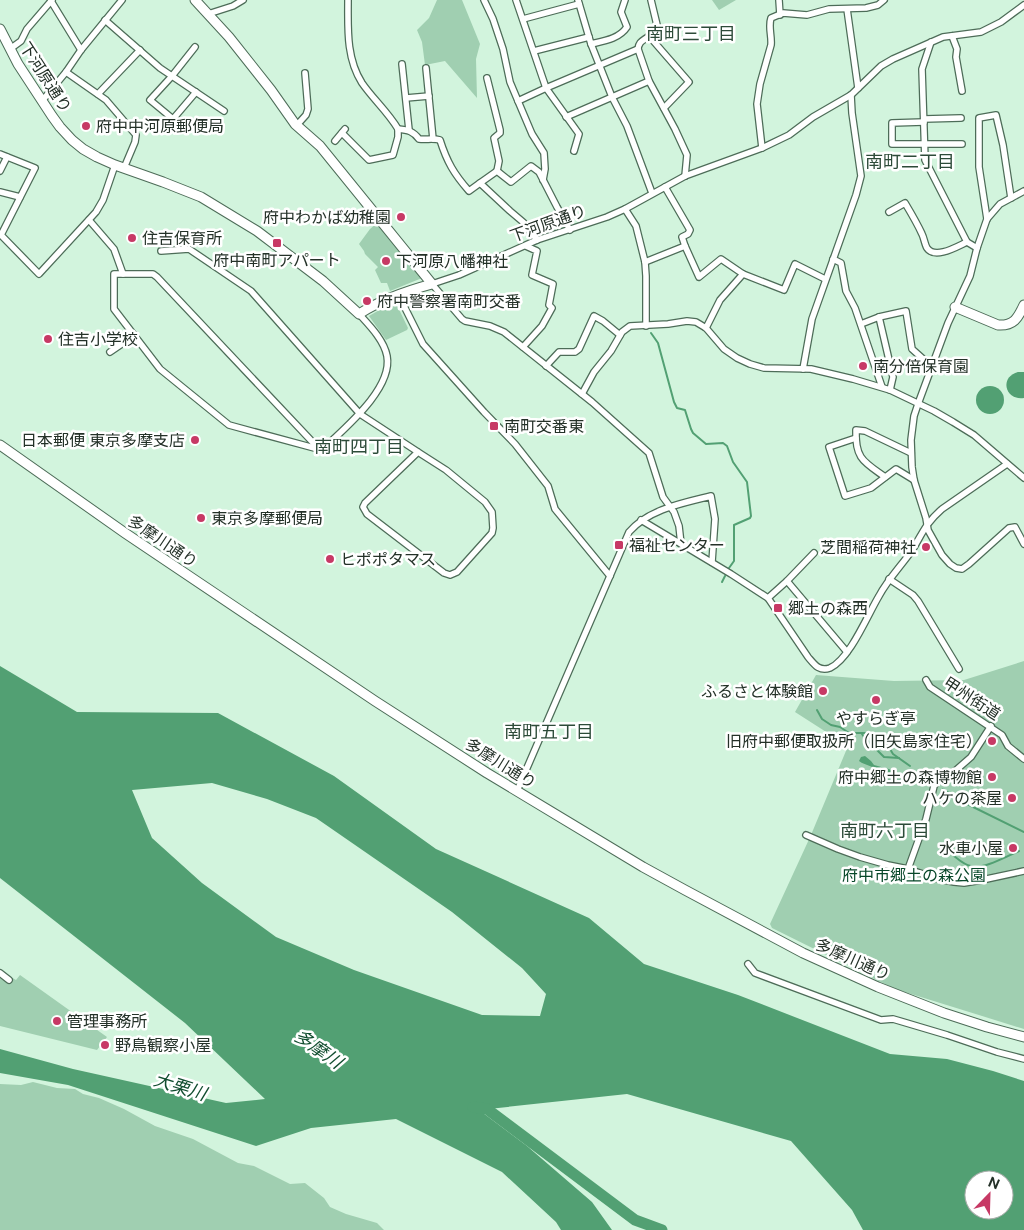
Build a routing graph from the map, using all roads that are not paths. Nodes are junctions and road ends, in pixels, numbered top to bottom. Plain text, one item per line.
1 (51, 0) edge
2 (122, 0) edge
3 (195, 0) edge
4 (243, 0) edge
5 (348, 0) edge
6 (484, 0) edge
7 (516, 0) edge
8 (625, 0) edge
9 (651, 0) edge
10 (779, 0) edge
11 (884, 0) edge
12 (579, 2) edge
13 (1024, 5) edge
14 (847, 9) junction
15 (208, 14) junction
16 (780, 15) junction
17 (523, 19) junction
18 (105, 20) junction
19 (0, 29) edge
20 (650, 36) junction
21 (952, 36) junction
22 (589, 37) junction
23 (931, 42) junction
24 (591, 44) junction
25 (195, 47) dead end
26 (10, 50) junction
27 (81, 50) junction
28 (140, 50) junction
29 (638, 50) junction
30 (534, 51) junction
31 (402, 64) dead end
32 (600, 66) junction
33 (426, 68) dead end
34 (66, 72) junction
35 (172, 76) junction
36 (487, 78) dead end
37 (298, 80) dead end
38 (649, 81) junction
39 (546, 88) junction
40 (858, 88) junction
41 (962, 91) dead end
42 (196, 92) junction
43 (98, 94) junction
44 (850, 95) junction
45 (429, 96) junction
46 (612, 97) junction
47 (406, 98) junction
48 (518, 101) junction
49 (42, 102) junction
50 (664, 108) junction
51 (224, 111) dead end
52 (566, 116) junction
53 (961, 118) dead end
54 (924, 121) junction
55 (297, 125) junction
56 (398, 129) junction
57 (409, 130) junction
58 (433, 139) junction
59 (336, 140) dead end
60 (962, 144) dead end
61 (925, 145) junction
62 (762, 148) junction
63 (574, 151) dead end
64 (0, 154) edge
65 (7, 157) junction
66 (115, 165) junction
67 (124, 168) junction
68 (0, 171) edge
69 (497, 171) junction
70 (685, 176) junction
71 (543, 180) junction
72 (480, 183) junction
73 (665, 187) junction
74 (1024, 191) edge
75 (0, 192) edge
76 (652, 193) junction
77 (20, 197) junction
78 (1011, 198) junction
79 (625, 210) junction
80 (889, 212) dead end
81 (987, 219) junction
82 (88, 220) junction
83 (570, 230) junction
84 (537, 240) junction
85 (966, 242) junction
86 (526, 246) junction
87 (685, 246) junction
88 (977, 248) junction
89 (161, 251) dead end
90 (833, 259) junction
91 (645, 262) junction
92 (123, 274) junction
93 (743, 274) junction
94 (825, 279) junction
95 (432, 284) junction
96 (398, 294) junction
97 (1024, 305) edge
98 (955, 307) junction
99 (359, 314) junction
100 (879, 317) junction
101 (861, 324) junction
102 (646, 326) junction
103 (706, 328) junction
104 (135, 335) junction
105 (620, 335) junction
106 (523, 347) junction
107 (110, 352) dead end
108 (546, 366) junction
109 (931, 366) junction
110 (803, 369) junction
111 (882, 387) junction
112 (890, 390) junction
113 (582, 394) junction
114 (918, 404) junction
115 (360, 414) junction
116 (856, 438) junction
117 (0, 444) edge
118 (320, 450) junction
119 (418, 452) junction
120 (911, 453) junction
121 (1007, 464) junction
122 (885, 477) junction
123 (1024, 478) edge
124 (914, 480) junction
125 (670, 508) junction
126 (642, 520) junction
127 (927, 524) junction
128 (681, 544) junction
129 (1024, 544) edge
130 (814, 553) dead end
131 (712, 562) junction
132 (610, 576) junction
133 (889, 579) junction
134 (787, 581) junction
135 (768, 598) junction
136 (847, 652) junction
137 (959, 669) dead end
138 (926, 680) dead end
139 (991, 726) junction
140 (1024, 758) edge
141 (517, 791) junction
142 (806, 835) dead end
143 (908, 869) junction
144 (1024, 871) edge
145 (748, 964) dead end
146 (0, 973) edge
147 (9, 980) dead end
148 (1024, 1037) edge
149 (1024, 1059) edge

1 - 26 street
1 - 27 street
2 - 18 street
3 - 15 street
4 - 15 street
5 - 56 street
6 - 48 street
7 - 17 street
8 - 24 street
9 - 20 street
10 - 16 street
11 - 14 street
12 - 17 street
12 - 22 street
13 - 21 street, 下河原通り
14 - 16 street
14 - 40 street
15 - 55 street
16 - 62 street
17 - 30 street
18 - 27 street
18 - 28 street
19 - 26 street, 下河原通り
20 - 29 street
20 - 50 street
21 - 23 street, 下河原通り
21 - 41 street
22 - 24 street
22 - 30 street
23 - 40 street, 下河原通り
23 - 54 street
24 - 32 street
25 - 35 street
26 - 49 street, 下河原通り
27 - 34 street
28 - 35 street
28 - 43 street
29 - 32 street
29 - 38 street
30 - 39 street
31 - 47 street
32 - 39 street
32 - 46 street
33 - 45 street
34 - 43 street
34 - 49 street
35 - 42 street
35 - 42 street
36 - 69 street
37 - 55 street
38 - 46 street
38 - 50 street
39 - 48 street
39 - 52 street
40 - 44 street, 下河原通り
42 - 51 street
43 - 67 street
44 - 62 street, 下河原通り
44 - 90 street
45 - 47 street
45 - 58 street
46 - 52 street
46 - 76 street
47 - 57 street
48 - 71 street
49 - 66 street, 下河原通り
50 - 70 street
52 - 63 street
53 - 54 street
54 - 61 street
54 - 61 street
55 - 95 street
56 - 57 street
56 - 59 street
57 - 58 street
58 - 72 street
60 - 61 street
61 - 85 street
62 - 70 street, 下河原通り
64 - 65 street
65 - 68 street
65 - 77 street
66 - 67 street, 下河原通り
66 - 82 street
67 - 99 street, 下河原通り
69 - 71 street
69 - 72 street
70 - 73 street, 下河原通り
71 - 83 street
72 - 84 street
73 - 76 street, 下河原通り
73 - 87 street
74 - 78 street
75 - 77 street
76 - 79 street, 下河原通り
77 - 82 street
78 - 81 street
78 - 81 street
79 - 83 street, 下河原通り
79 - 91 street
80 - 85 street
81 - 88 street
82 - 92 street
83 - 84 street, 下河原通り
84 - 86 street, 下河原通り
85 - 88 street
86 - 95 street, 下河原通り
86 - 106 street
87 - 91 street
87 - 93 street
88 - 98 street
89 - 115 street
90 - 94 street
90 - 101 street
91 - 102 street
92 - 104 street
92 - 118 street
93 - 94 street
93 - 103 street
94 - 110 street
95 - 96 street, 下河原通り
95 - 106 street
96 - 99 street, 下河原通り
96 - 132 street
97 - 98 street
98 - 109 street
99 - 115 street
100 - 101 street
100 - 109 street
100 - 112 street
101 - 111 street
102 - 103 street
102 - 105 street
103 - 110 street
104 - 107 street
104 - 118 street
105 - 108 street
105 - 113 street
106 - 108 street
108 - 113 street
109 - 114 street
110 - 111 street
111 - 112 street
112 - 114 street
113 - 125 street
114 - 120 street
114 - 121 street
115 - 118 street
115 - 119 street
116 - 120 street
116 - 122 street
116 - 122 street
117 - 141 street, 多摩川通り
119 - 119 street
120 - 124 street
121 - 123 street
121 - 127 street
122 - 124 street
124 - 127 street
125 - 126 street
125 - 128 street
125 - 131 street
126 - 128 street
126 - 132 street
127 - 129 street
127 - 133 street
128 - 131 street
130 - 134 street
131 - 135 street
132 - 141 street
133 - 136 street
133 - 137 street
134 - 135 street
134 - 136 street
135 - 136 street
138 - 139 street, 甲州街道
139 - 140 street, 甲州街道
139 - 143 street
141 - 148 street, 多摩川通り
142 - 143 street
143 - 144 street
145 - 149 street
146 - 147 street

